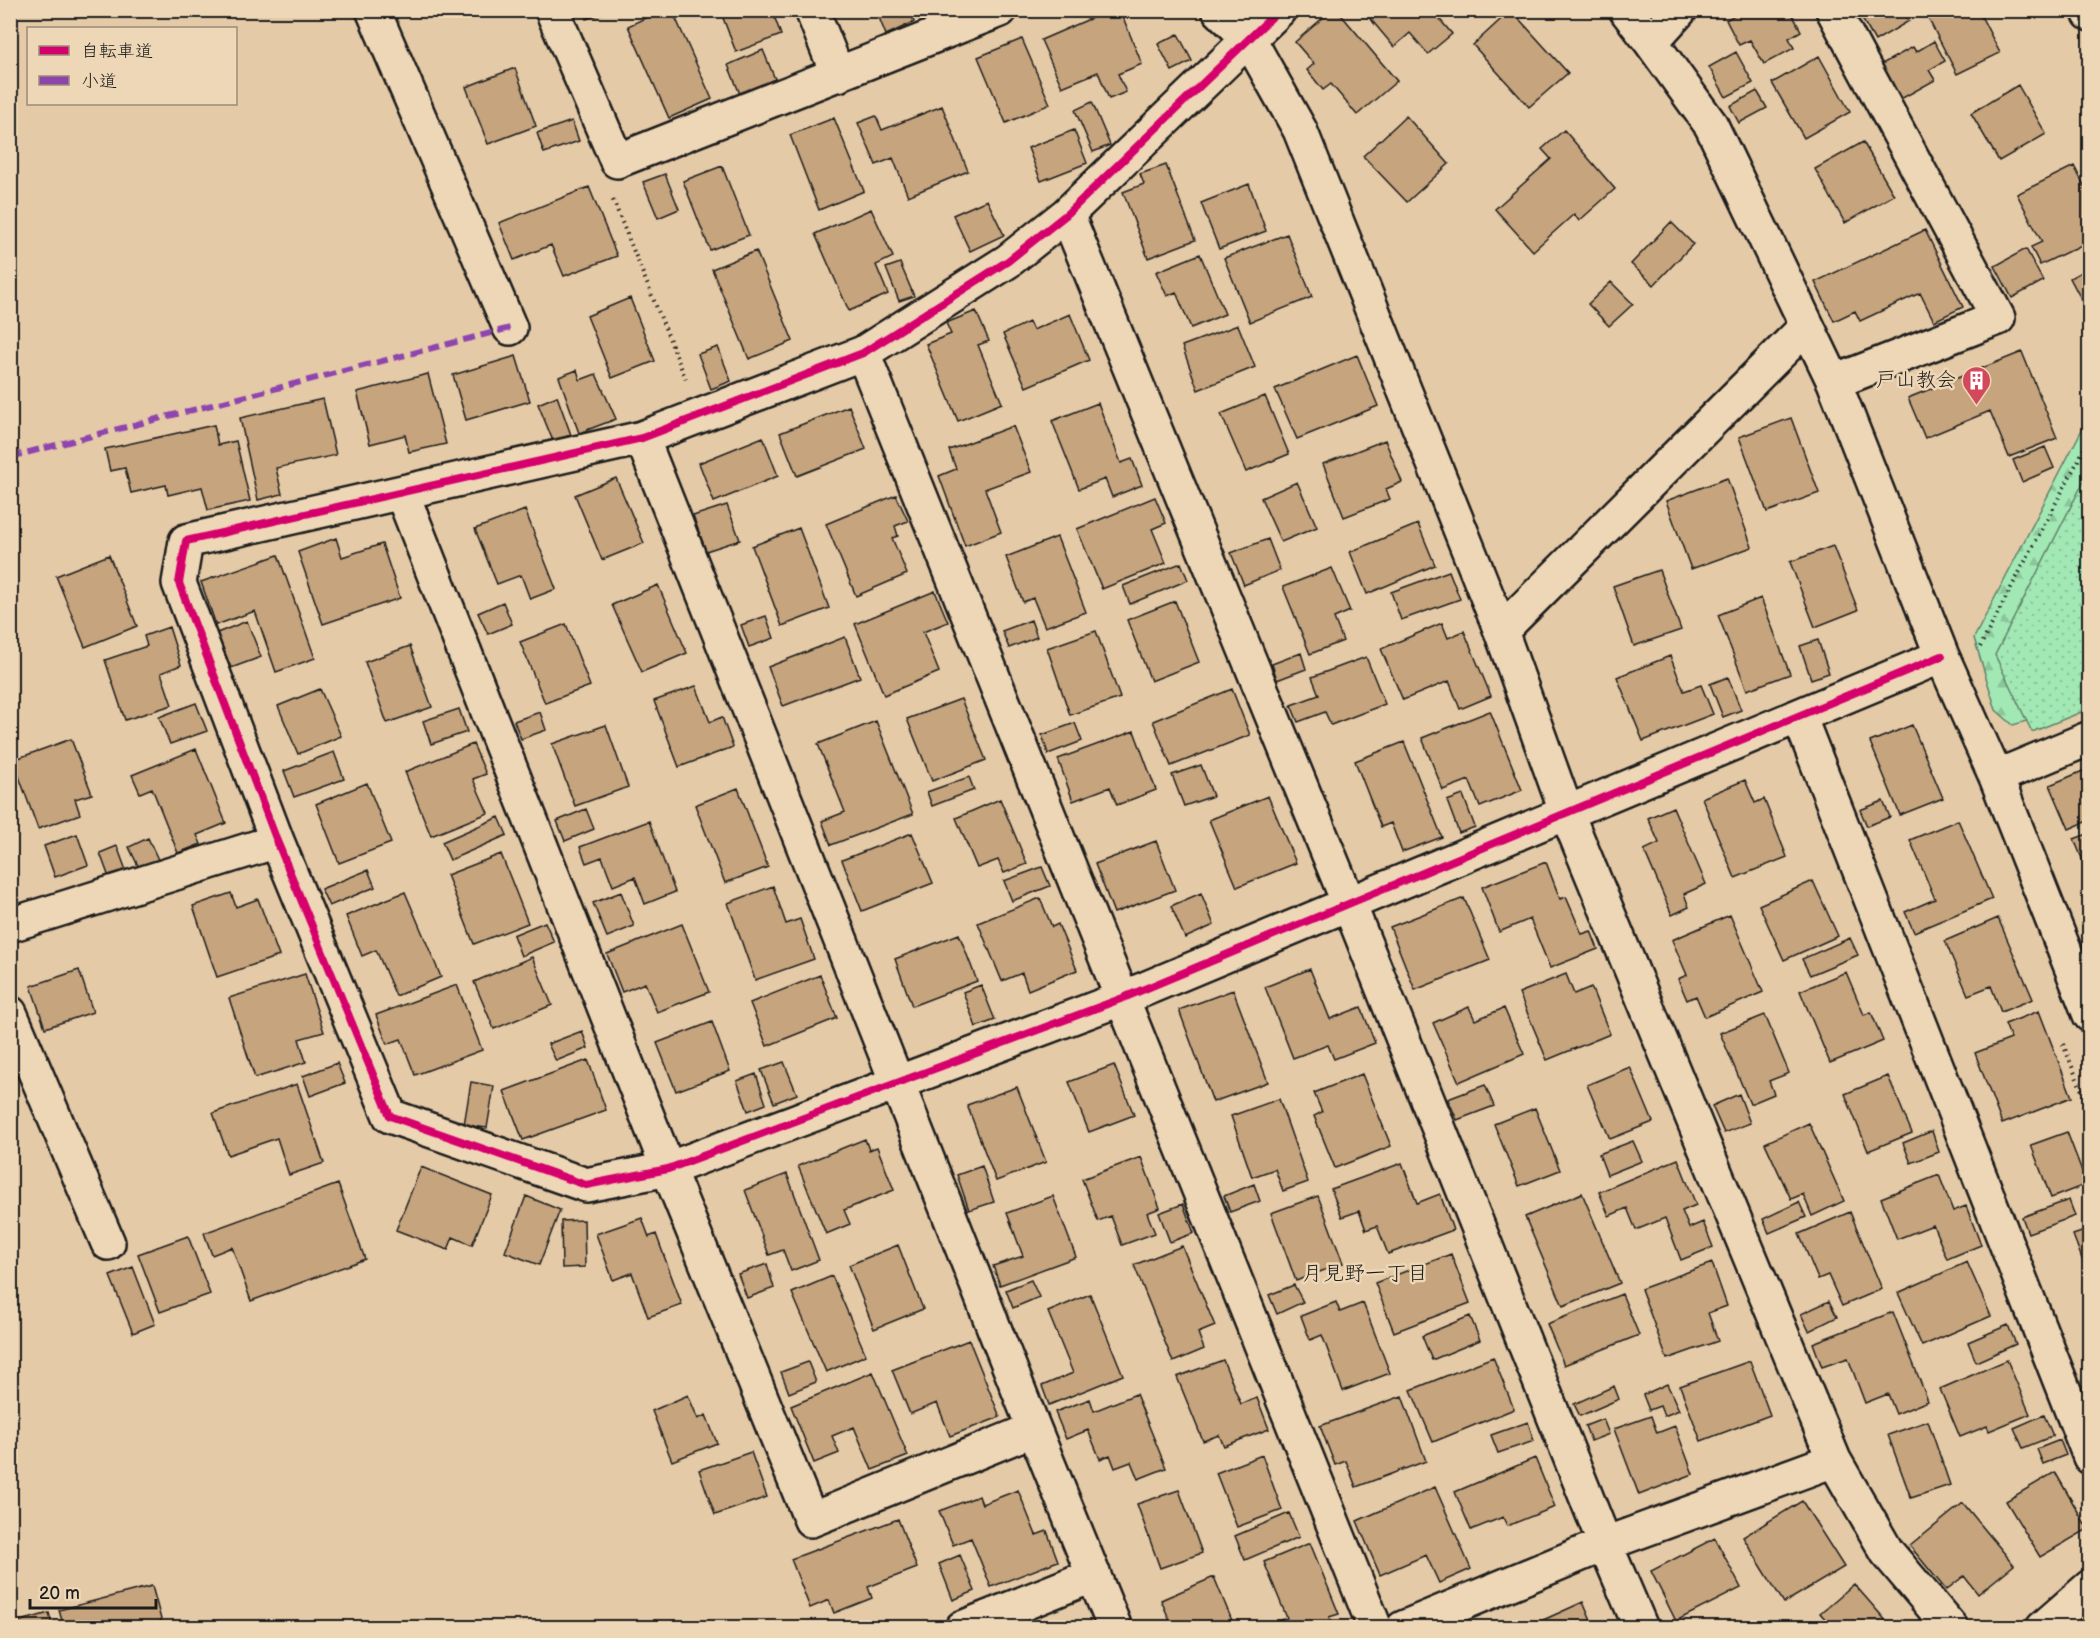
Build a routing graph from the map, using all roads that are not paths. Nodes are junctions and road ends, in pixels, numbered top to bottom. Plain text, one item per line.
1 (373, 10) edge
2 (552, 10) edge
3 (812, 10) edge
4 (1000, 10) edge
5 (1219, 10) edge
6 (1279, 10) edge
7 (1626, 10) edge
8 (1680, 10) edge
9 (1833, 10) edge
10 (1249, 39) junction
11 (1651, 42) junction
12 (838, 75) junction
13 (1067, 214) junction
14 (1807, 326) junction
15 (510, 327) dead end
16 (863, 353) junction
17 (1834, 382) junction
18 (642, 438) junction
19 (402, 493) junction
20 (1501, 631) junction
21 (1948, 670) junction
22 (1799, 716) junction
23 (2090, 738) edge
24 (1996, 777) junction
25 (1567, 814) junction
26 (277, 841) junction
27 (1349, 904) junction
28 (10, 925) edge
29 (1123, 998) junction
30 (10, 1013) edge
31 (2090, 1015) edge
32 (896, 1082) junction
33 (668, 1169) junction
34 (108, 1243) dead end
35 (1034, 1429) junction
36 (2090, 1457) edge
37 (1834, 1460) junction
38 (1605, 1544) junction
39 (1094, 1575) junction
40 (2090, 1587) edge
41 (962, 1628) edge
42 (1115, 1628) edge
43 (1376, 1628) edge
44 (1403, 1628) edge
45 (1641, 1628) edge
46 (1951, 1628) edge
47 (2043, 1628) edge

1 - 15 street
2 - 12 street
3 - 12 street
4 - 12 street
5 - 10 street
6 - 10 street
7 - 11 street
8 - 11 street
9 - 17 street
10 - 13 street
10 - 20 street
11 - 14 street
13 - 16 street
13 - 27 street
14 - 17 street
14 - 20 street
16 - 18 street
16 - 29 street
17 - 21 street
18 - 19 street
18 - 32 street
19 - 26 street
19 - 33 street
20 - 25 street
21 - 22 street
21 - 24 street
22 - 25 street
22 - 36 street
23 - 24 street
24 - 31 street
25 - 27 street
25 - 37 street
26 - 28 street
26 - 33 street
27 - 29 street
27 - 38 street
29 - 32 street
29 - 43 street
30 - 34 street
32 - 33 street
32 - 35 street
33 - 35 street
35 - 39 street
37 - 38 street
37 - 46 street
38 - 44 street
38 - 45 street
39 - 41 street
39 - 42 street
40 - 47 street

